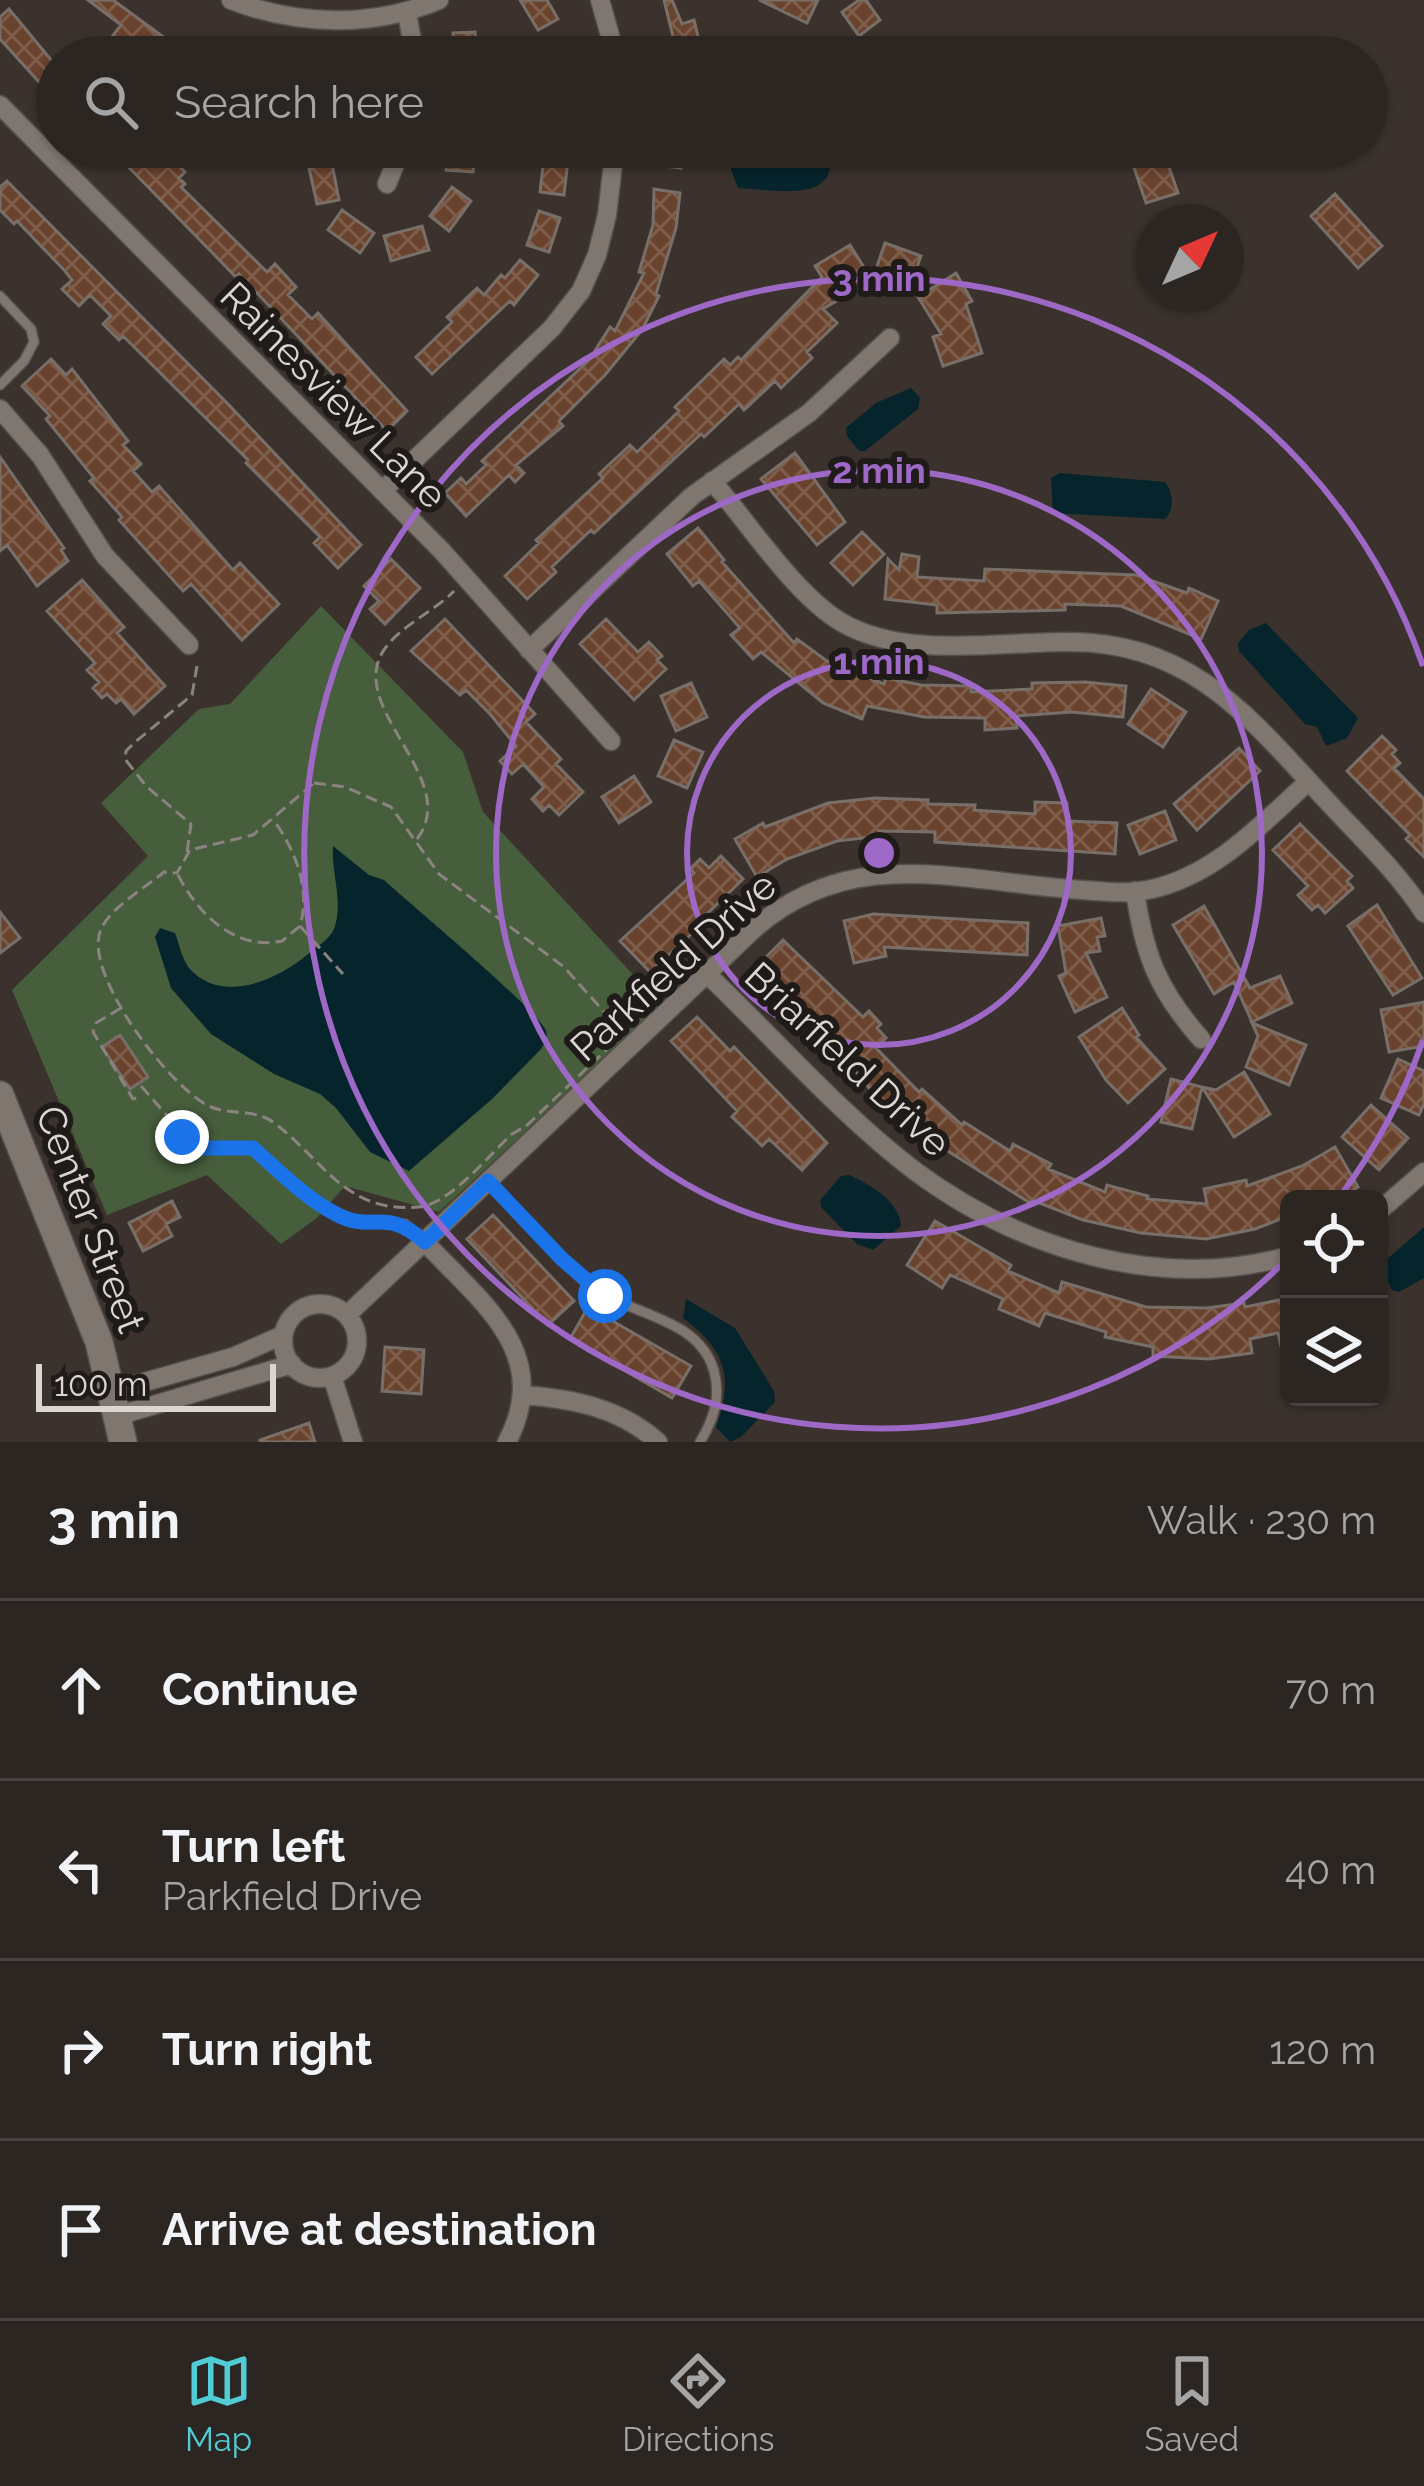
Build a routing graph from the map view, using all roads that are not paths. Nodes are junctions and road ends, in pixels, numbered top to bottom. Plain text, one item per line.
1 (231, 0) edge
2 (439, 0) edge
3 (600, 0) edge
4 (407, 13) junction
5 (411, 36) edge
6 (610, 36) edge
7 (0, 105) edge
8 (36, 141) edge
9 (62, 168) edge
10 (393, 168) edge
11 (613, 168) edge
12 (387, 184) dead end
13 (0, 296) edge
14 (890, 338) dead end
15 (0, 385) edge
16 (0, 409) edge
17 (712, 481) junction
18 (382, 491) junction
19 (189, 645) dead end
20 (529, 650) junction
21 (611, 741) dead end
22 (1309, 781) junction
23 (1135, 891) junction
24 (1424, 913) edge
25 (707, 974) junction
26 (1201, 1039) dead end
27 (0, 1095) edge
28 (253, 1148) road end
29 (1424, 1172) edge
30 (488, 1181) junction
31 (1388, 1203) edge
32 (425, 1242) junction
33 (1280, 1258) edge
34 (347, 1315) junction
35 (283, 1335) junction
36 (292, 1364) junction
37 (332, 1376) junction
38 (524, 1395) junction
39 (117, 1416) edge
40 (353, 1442) edge
41 (507, 1442) edge
42 (658, 1442) edge
43 (700, 1442) edge

1 - 4 street
2 - 4 street
3 - 6 street
4 - 5 street
7 - 8 street, Rainesview Lane
9 - 18 street, Rainesview Lane
10 - 12 street
11 - 18 street
13 - 15 lane
14 - 17 street
16 - 19 street
17 - 20 street
17 - 22 street
18 - 20 street, Rainesview Lane
20 - 21 street, Rainesview Lane
22 - 23 street, Parkfield Drive
22 - 24 street
23 - 25 street, Parkfield Drive
23 - 26 street
25 - 30 street, Parkfield Drive
25 - 33 street, Briarfield Drive
27 - 39 main road, Center Street
28 - 32 lane
29 - 31 street
30 - 32 street, Parkfield Drive
30 - 43 lane
32 - 34 street, Parkfield Drive
32 - 38 street
34 - 35 street
34 - 37 street
35 - 36 street
35 - 39 street
36 - 37 street
36 - 39 street
37 - 40 street
38 - 41 street
38 - 42 street

